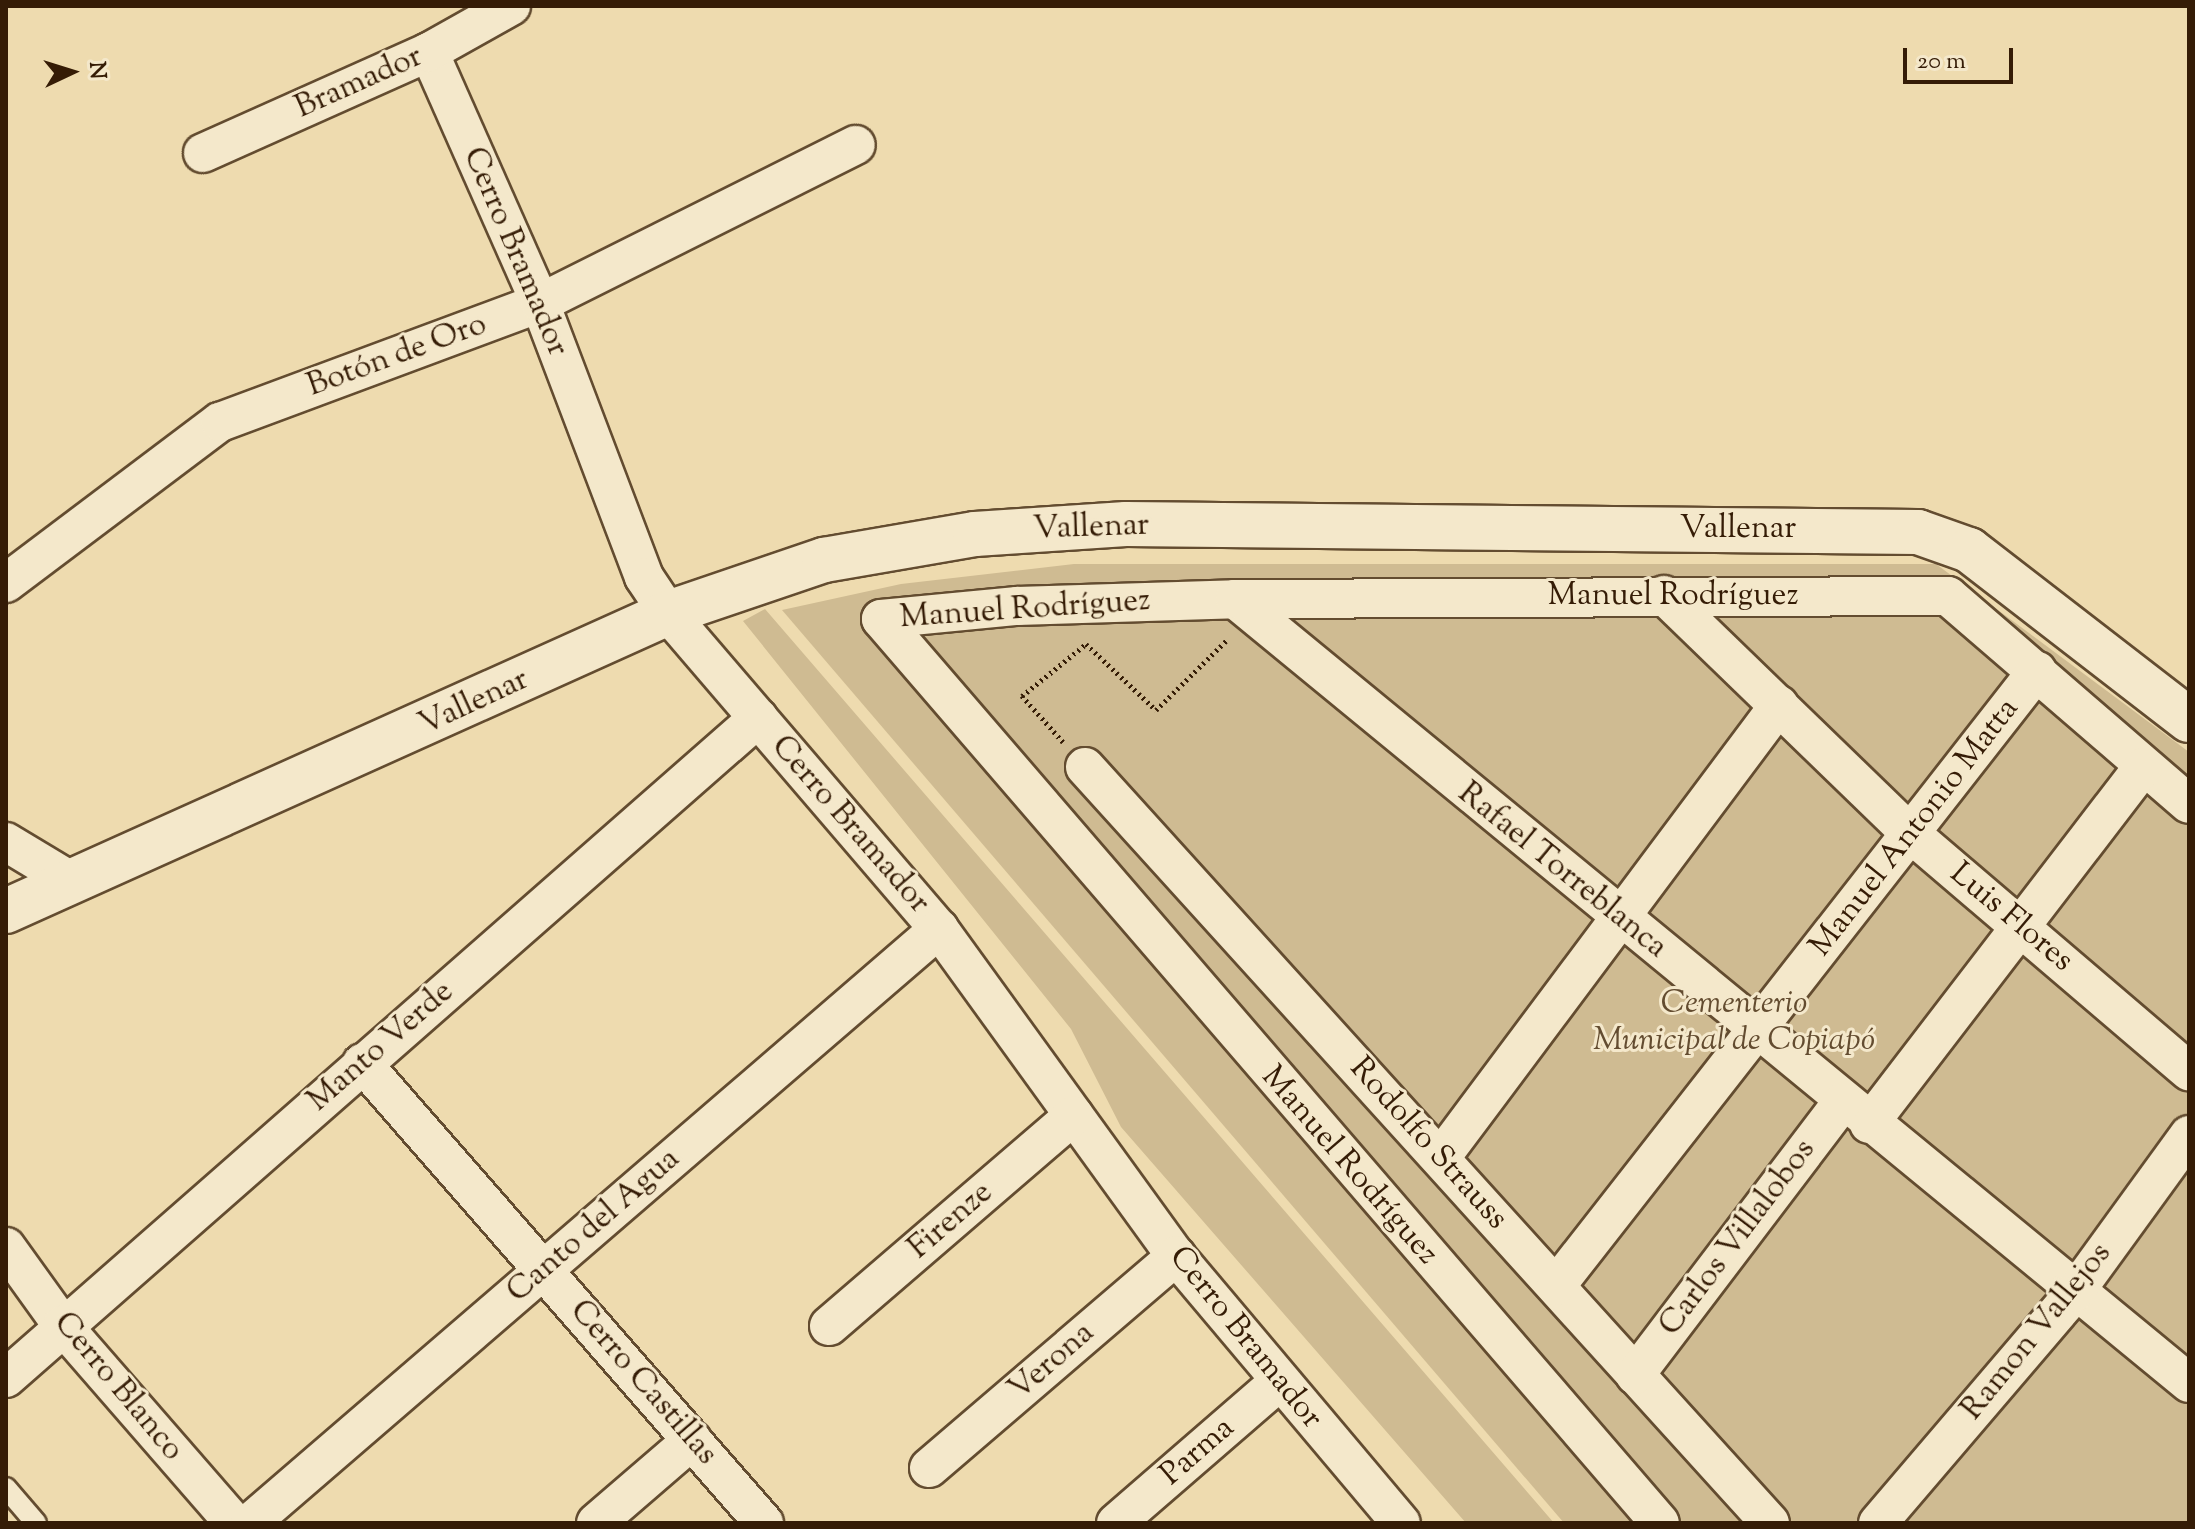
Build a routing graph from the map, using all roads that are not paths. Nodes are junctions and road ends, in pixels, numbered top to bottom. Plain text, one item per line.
1 (511, 6) edge
2 (429, 52) junction
3 (856, 145) dead end
4 (203, 153) dead end
5 (540, 303) junction
6 (6, 583) edge
7 (1664, 595) junction
8 (1248, 610) junction
9 (668, 613) junction
10 (2037, 671) junction
11 (1779, 705) junction
12 (758, 718) junction
13 (2189, 720) edge
14 (1085, 767) road end
15 (2143, 767) junction
16 (2189, 804) edge
17 (1910, 833) junction
18 (6, 842) edge
19 (71, 881) junction
20 (6, 911) edge
21 (1617, 917) junction
22 (2021, 926) junction
23 (939, 929) junction
24 (1759, 1031) junction
25 (362, 1063) junction
26 (2189, 1071) edge
27 (1855, 1113) junction
28 (1074, 1115) junction
29 (2189, 1135) edge
30 (1442, 1156) junction
31 (6, 1247) edge
32 (1176, 1256) junction
33 (544, 1270) junction
34 (1556, 1286) junction
35 (2075, 1292) junction
36 (62, 1325) junction
37 (829, 1326) dead end
38 (1635, 1375) junction
39 (6, 1378) edge
40 (1280, 1381) junction
41 (2189, 1383) edge
42 (692, 1440) junction
43 (929, 1468) dead end
44 (6, 1488) edge
45 (1389, 1519) edge
46 (36, 1523) edge
47 (234, 1523) edge
48 (250, 1523) edge
49 (596, 1523) edge
50 (764, 1523) edge
51 (1116, 1523) edge
52 (1660, 1523) edge
53 (1770, 1523) edge
54 (1878, 1523) edge

1 - 2 street, Bramador
2 - 4 street, Bramador
2 - 5 street, Cerro Bramador
3 - 5 street, Botón de Oro
5 - 6 street, Botón de Oro
5 - 9 street, Cerro Bramador
7 - 8 street, Manuel Rodríguez
7 - 10 street, Manuel Rodríguez
7 - 11 street, Luis Flores
8 - 21 street, Rafael Torreblanca
8 - 52 street, Manuel Rodríguez
9 - 12 street, Cerro Bramador
9 - 13 street, Vallenar
9 - 19 street, Vallenar
10 - 15 street, Manuel Rodríguez
10 - 17 street, Manuel Antonio Matta
11 - 17 street, Luis Flores
11 - 21 street
12 - 23 street, Cerro Bramador
12 - 25 street, Manto Verde
14 - 30 street, Rodolfo Strauss
15 - 16 street, Manuel Rodríguez
15 - 22 street, Carlos Villalobos
17 - 22 street, Luis Flores
17 - 24 street, Manuel Antonio Matta
18 - 19 street
19 - 20 street, Vallenar
21 - 24 street, Rafael Torreblanca
21 - 30 street
22 - 26 street, Luis Flores
22 - 27 street, Carlos Villalobos
23 - 28 street, Cerro Bramador
23 - 33 street, Canto del Agua
24 - 27 street, Rafael Torreblanca
24 - 34 street, Manuel Antonio Matta
25 - 33 street, Cerro Castillas
25 - 36 street, Manto Verde
27 - 35 street, Rafael Torreblanca
27 - 38 street, Carlos Villalobos
28 - 32 street, Cerro Bramador
28 - 37 street, Firenze
29 - 35 street, Ramon Vallejos
30 - 34 street, Rodolfo Strauss
31 - 36 street, Cerro Blanco
32 - 40 street, Cerro Bramador
32 - 43 street, Verona
33 - 42 street, Cerro Castillas
33 - 48 street, Canto del Agua
34 - 38 street, Rodolfo Strauss
35 - 41 street, Rafael Torreblanca
35 - 54 street, Ramon Vallejos
36 - 39 street, Manto Verde
36 - 47 street, Cerro Blanco
38 - 53 street, Rodolfo Strauss
40 - 45 street, Cerro Bramador
40 - 51 street, Parma
42 - 49 street
42 - 50 street, Cerro Castillas
44 - 46 lane

